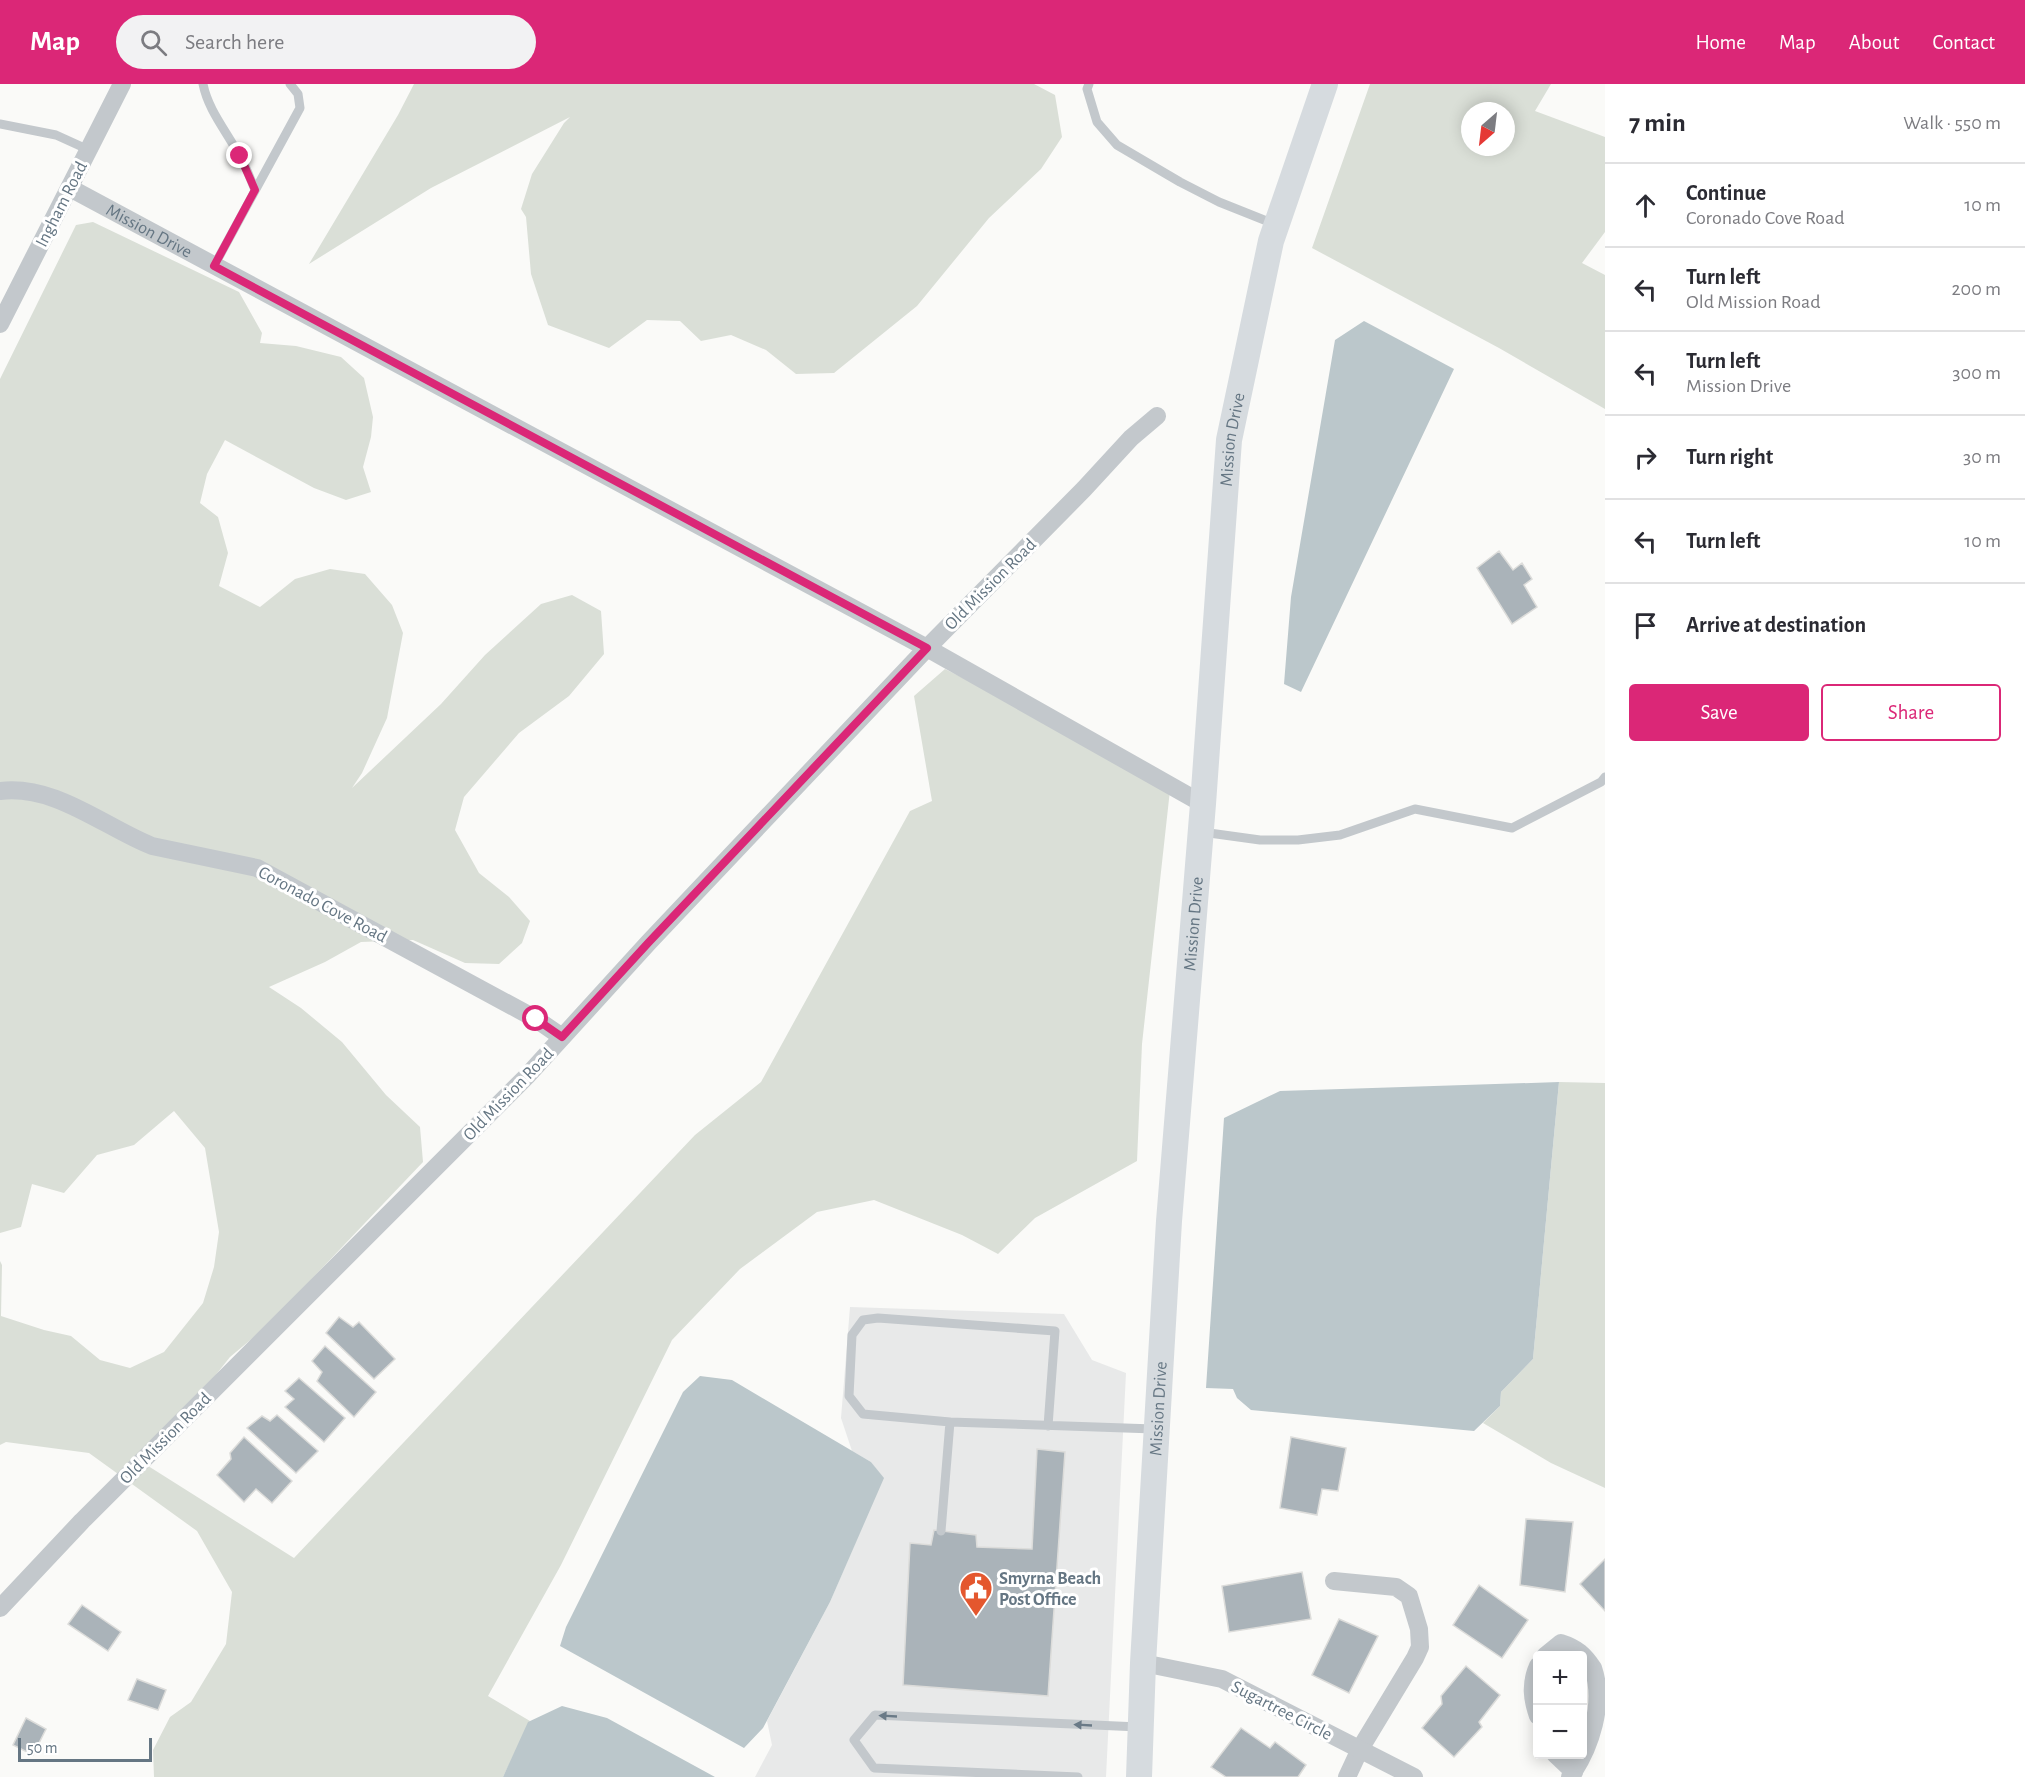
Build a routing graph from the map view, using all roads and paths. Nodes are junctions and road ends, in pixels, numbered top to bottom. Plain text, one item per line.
1 (122, 84) edge
2 (203, 84) edge
3 (290, 84) edge
4 (1089, 84) edge
5 (1325, 84) edge
6 (0, 124) edge
7 (89, 150) junction
8 (70, 188) junction
9 (255, 190) junction
10 (1277, 224) junction
11 (214, 266) junction
12 (0, 324) edge
13 (1157, 416) dead end
14 (927, 648) junction
15 (1605, 777) edge
16 (0, 791) edge
17 (1203, 804) junction
18 (1201, 832) junction
19 (562, 1037) junction
20 (950, 1422) junction
21 (1048, 1426) junction
22 (1157, 1430) junction
23 (941, 1531) dead end
24 (1334, 1581) dead end
25 (0, 1608) edge
26 (1551, 1651) edge
27 (1579, 1651) edge
28 (1587, 1658) edge
29 (1143, 1663) junction
30 (1533, 1678) edge
31 (1533, 1702) edge
32 (1141, 1727) junction
33 (1360, 1749) junction
34 (1558, 1759) edge
35 (1572, 1775) edge
36 (1078, 1777) edge
37 (1139, 1777) edge
38 (1347, 1777) edge
39 (1414, 1777) edge

1 - 7 street, Ingham Road
2 - 9 lane
3 - 9 lane
4 - 10 lane
5 - 10 street, Mission Drive
6 - 7 lane
7 - 8 street, Ingham Road
8 - 11 street, Mission Drive
8 - 12 street, Ingham Road
9 - 11 lane
10 - 17 street, Mission Drive
11 - 14 street, Mission Drive
13 - 14 street, Old Mission Road
14 - 17 street, Mission Drive
14 - 19 street, Old Mission Road
15 - 18 lane
16 - 19 street, Coronado Cove Road
17 - 18 street, Mission Drive
18 - 22 street, Mission Drive
19 - 25 street, Old Mission Road
20 - 21 lane
20 - 21 lane
20 - 23 lane
21 - 22 lane
22 - 29 street, Mission Drive
24 - 33 street
26 - 27 street
28 - 35 street
29 - 32 street, Mission Drive
29 - 33 street, Sugartree Circle
30 - 31 street
32 -> 36 lane
32 - 37 street, Mission Drive
33 - 38 street
33 - 39 street, Sugartree Circle
34 - 35 street

